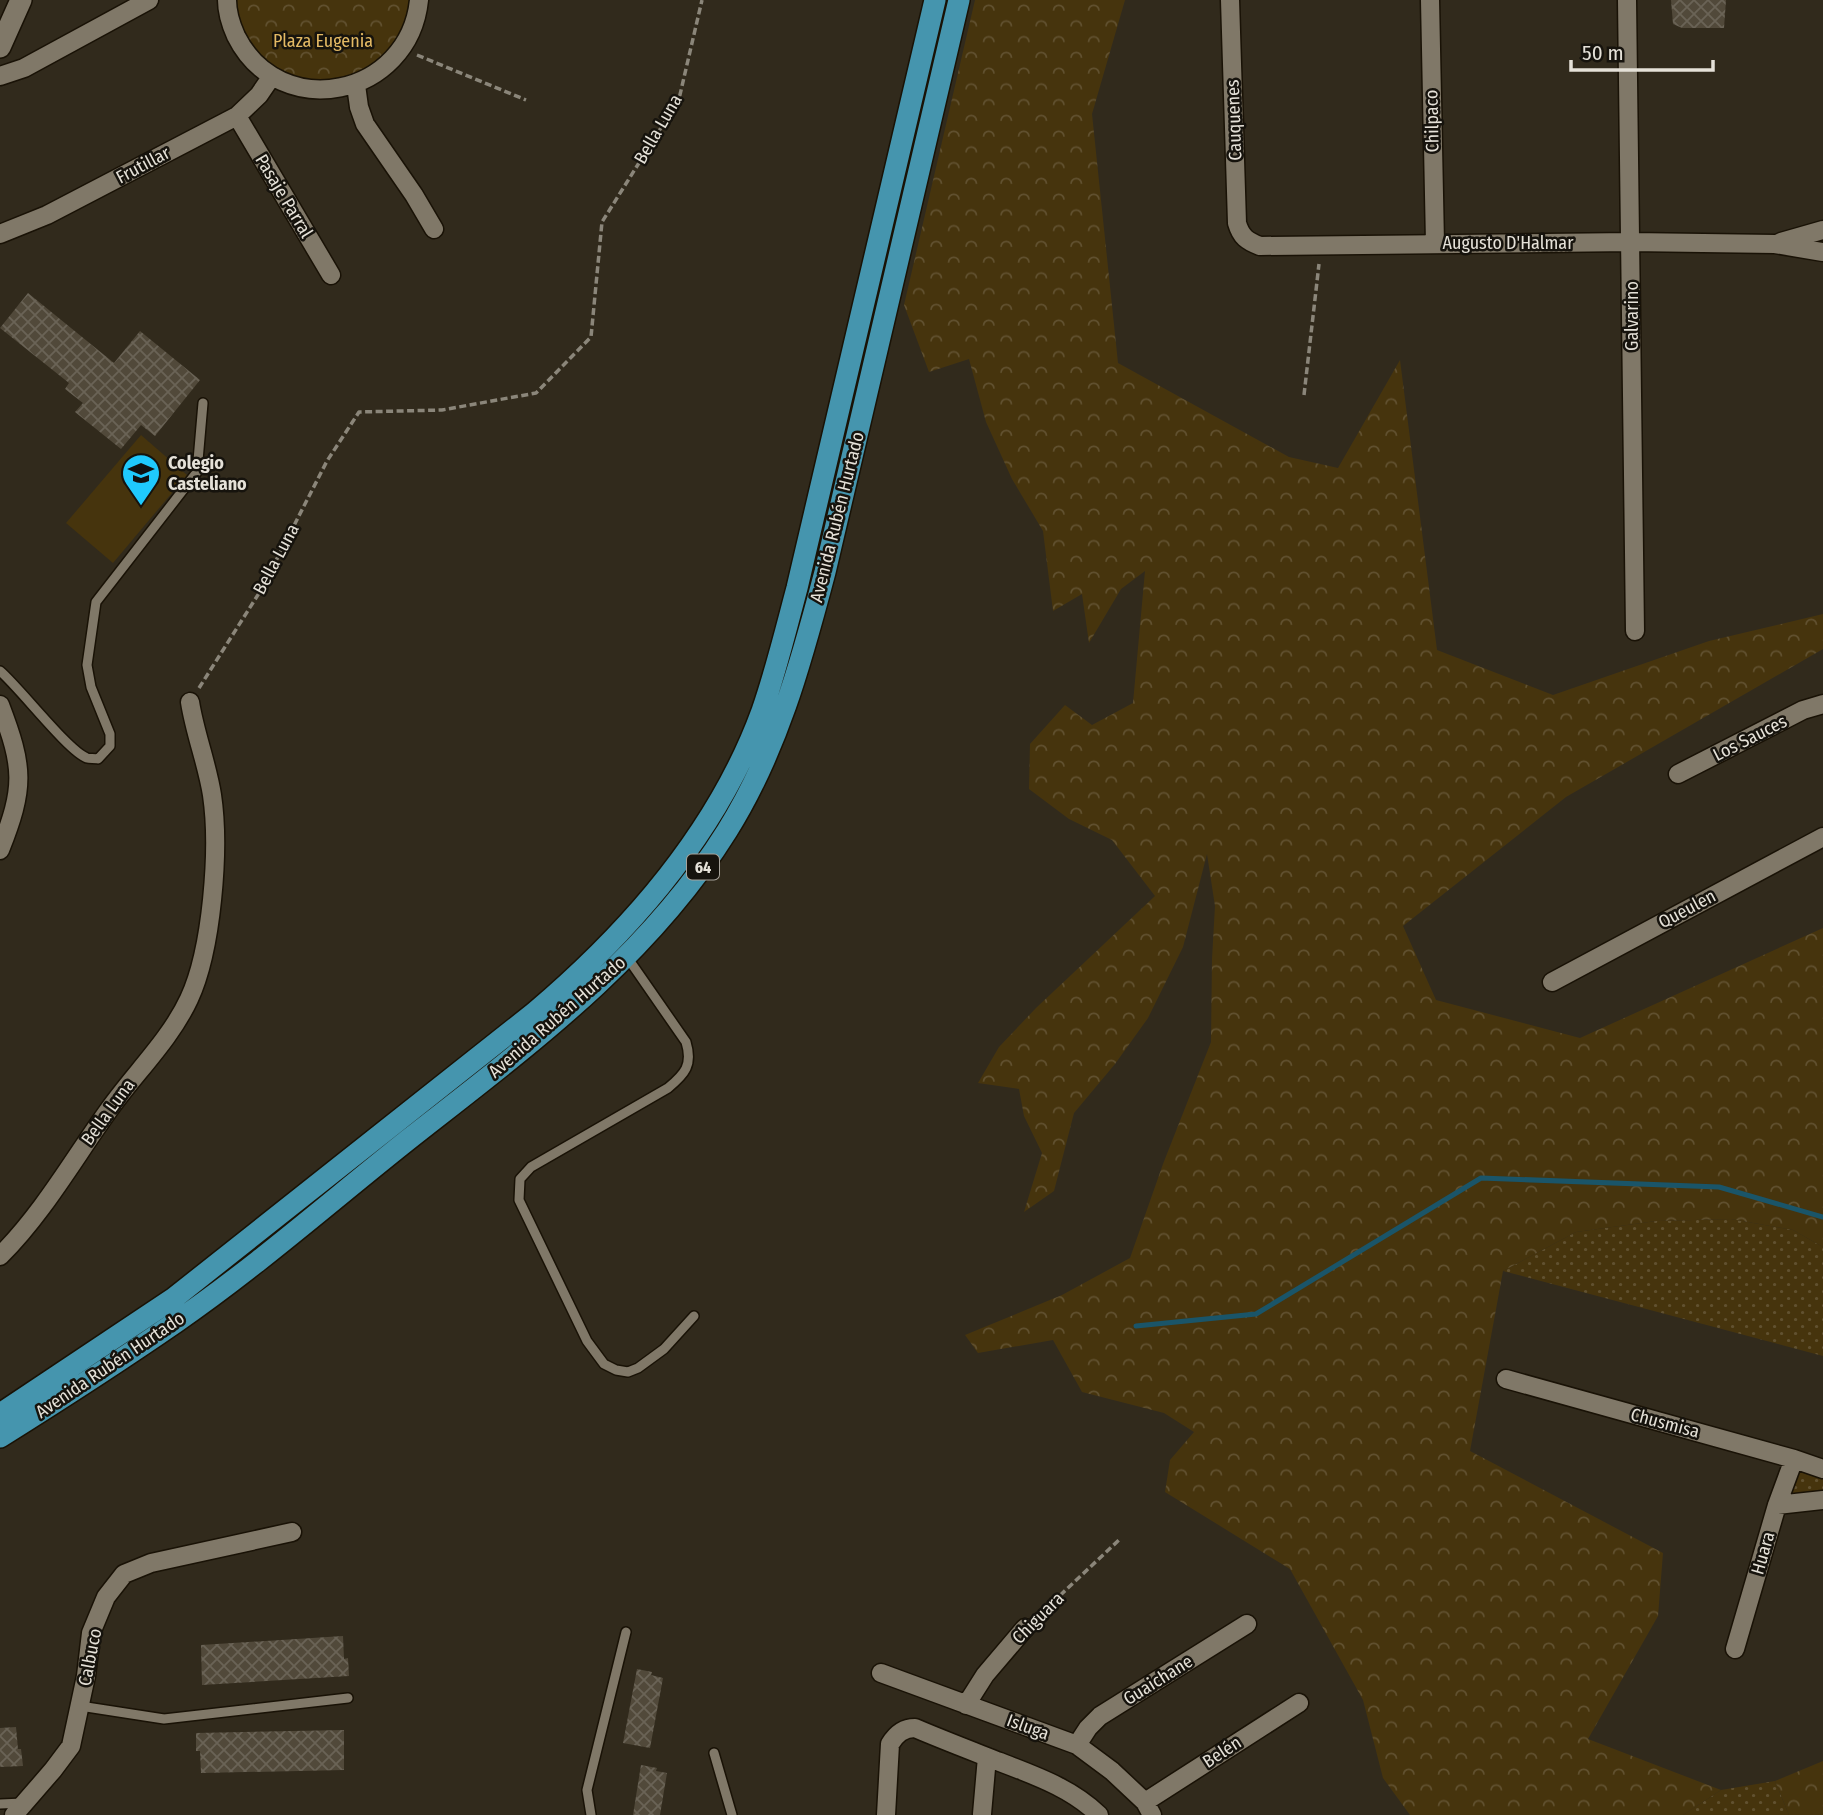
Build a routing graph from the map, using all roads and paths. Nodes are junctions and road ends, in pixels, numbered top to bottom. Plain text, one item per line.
1 (21, 0) edge
2 (149, 0) edge
3 (419, 0) edge
4 (702, 0) edge
5 (935, 0) edge
6 (959, 0) edge
7 (1230, 0) edge
8 (1430, 0) edge
9 (1627, 0) edge
10 (222, 2) edge
11 (0, 47) edge
12 (402, 49) junction
13 (0, 76) edge
14 (272, 76) junction
15 (356, 85) junction
16 (526, 100) dead end
17 (237, 116) junction
18 (434, 229) dead end
19 (1823, 230) edge
20 (0, 234) edge
21 (1244, 239) joint
22 (1632, 242) junction
23 (1435, 243) junction
24 (1322, 244) junction
25 (1774, 244) junction
26 (1823, 252) edge
27 (331, 275) dead end
28 (1304, 395) dead end
29 (203, 403) dead end
30 (1635, 631) dead end
31 (0, 671) edge
32 (190, 702) joint
33 (1823, 704) edge
34 (0, 705) edge
35 (1678, 774) dead end
36 (1823, 837) edge
37 (0, 850) edge
38 (627, 957) junction
39 (1552, 982) dead end
40 (0, 1255) edge
41 (694, 1316) dead end
42 (1506, 1379) dead end
43 (0, 1414) edge
44 (0, 1437) edge
45 (1794, 1458) junction
46 (1823, 1469) edge
47 (1823, 1500) edge
48 (1777, 1505) junction
49 (292, 1532) dead end
50 (1119, 1540) dead end
51 (1247, 1624) dead end
52 (1025, 1628) joint
53 (626, 1632) dead end
54 (1735, 1649) dead end
55 (881, 1673) dead end
56 (348, 1698) dead end
57 (1299, 1703) dead end
58 (967, 1705) junction
59 (80, 1706) junction
60 (1077, 1745) junction
61 (714, 1753) dead end
62 (987, 1757) junction
63 (0, 1804) edge
64 (20, 1809) edge
65 (1148, 1809) edge
66 (982, 1814) edge
67 (591, 1815) edge
68 (732, 1815) edge
69 (886, 1815) edge
70 (1099, 1815) edge

1 - 11 street
2 - 13 street
3 - 12 street
4 - 32 path, Bella Luna
5 - 43 highway, Avenida Rubén Hurtado / 64
6 - 38 highway, Avenida Rubén Hurtado / 64
7 - 21 street, Cauquenes
8 - 23 street, Chilpaco
9 - 22 street, Galvarino
10 - 14 street
12 - 15 street
12 - 16 path
14 - 15 street
14 - 17 street, Frutillar
15 - 18 street
17 - 20 street, Frutillar
17 - 27 street, Pasaje Parral
19 - 25 street, Augusto D'Halmar
21 - 24 street, Augusto D'Halmar
22 - 23 street, Augusto D'Halmar
22 - 25 street, Augusto D'Halmar
22 - 30 street, Galvarino
23 - 24 street, Augusto D'Halmar
24 - 28 path
25 - 26 street, Augusto D'Halmar
29 - 31 lane
32 - 40 street, Bella Luna
33 - 35 street, Los Sauces
34 - 37 street
36 - 39 street, Queulen
38 - 41 lane
38 - 44 highway, Avenida Rubén Hurtado / 64
42 - 45 street, Chusmisa
45 - 46 street, Chusmisa
45 - 48 street, Huara
47 - 48 street
48 - 54 street, Huara
49 - 59 street, Calbuco
50 - 52 path, Chiguara
51 - 60 street, Guaichane
52 - 58 street, Chiguara
53 - 67 lane
55 - 58 street, Isluga
56 - 59 lane
57 - 65 street, Belén
58 - 60 street, Isluga
59 - 64 street, Calbuco
60 - 65 street, Isluga
61 - 68 lane
62 - 66 street
62 - 69 street
62 - 70 street
63 - 64 lane

